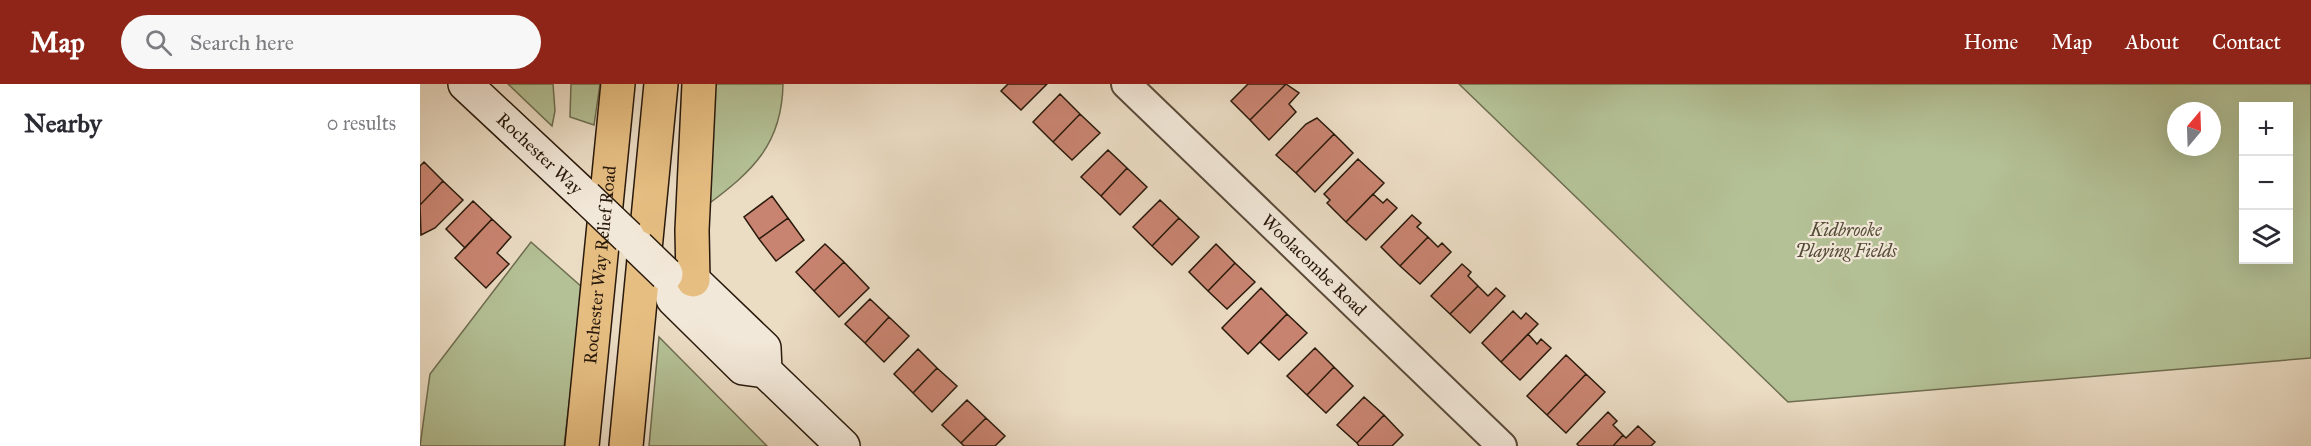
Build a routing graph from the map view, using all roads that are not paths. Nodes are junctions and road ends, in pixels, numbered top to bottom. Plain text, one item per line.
1 (465, 84) edge
2 (618, 84) edge
3 (661, 84) edge
4 (699, 84) edge
5 (1126, 84) edge
6 (679, 277) junction
7 (582, 446) edge
8 (626, 446) edge
9 (843, 446) edge
10 (1502, 446) edge

1 - 6 street, Rochester Way, bridge
2 - 7 highway, Rochester Way Relief Road
3 - 8 highway
4 - 6 highway
5 - 10 street, Woolacombe Road
6 - 9 street, Rochester Way

